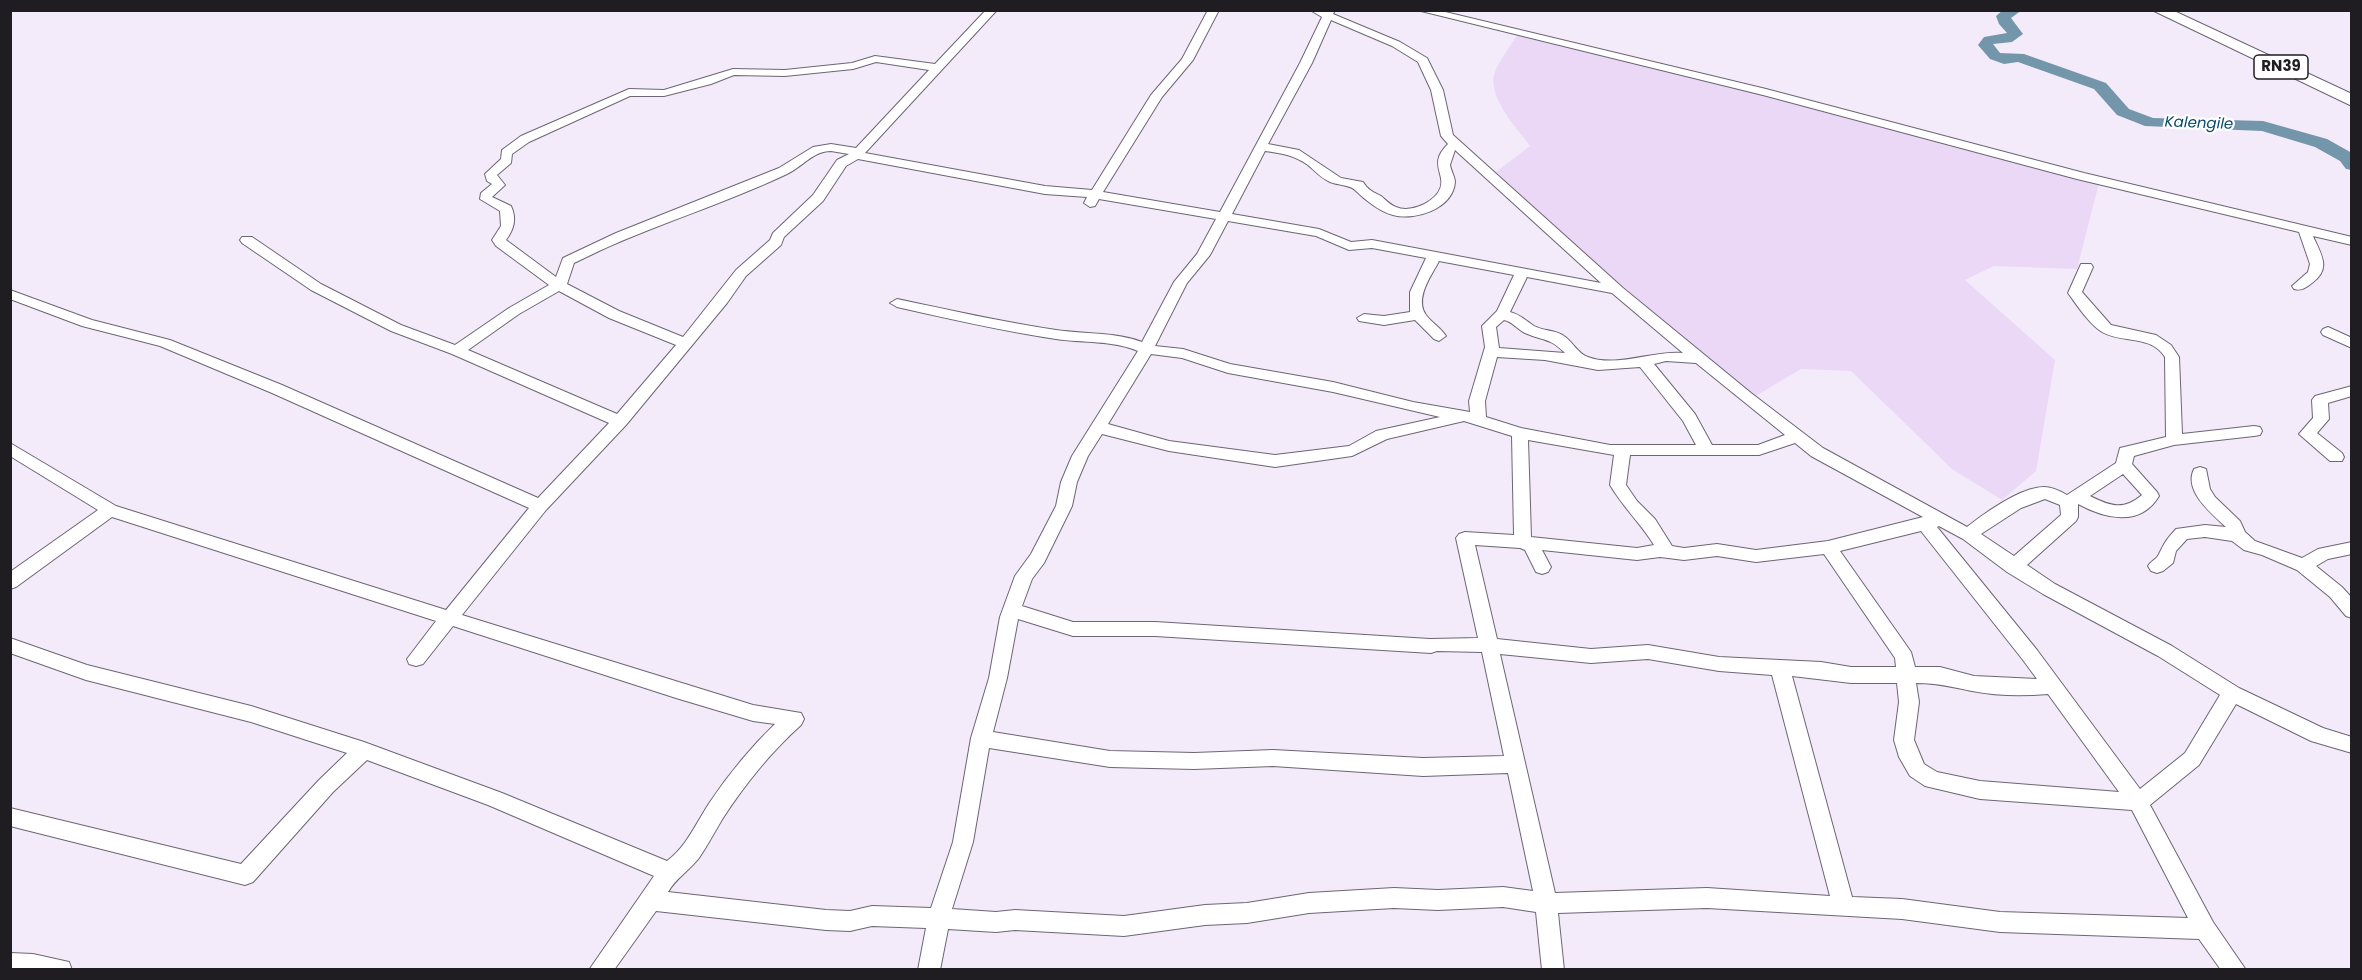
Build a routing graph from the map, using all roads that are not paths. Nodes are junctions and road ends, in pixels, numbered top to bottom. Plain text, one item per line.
1 (992, 10) edge
2 (1214, 10) edge
3 (1422, 10) edge
4 (2159, 10) edge
5 (1324, 12) edge
6 (937, 68) junction
7 (2352, 101) edge
8 (1455, 144) junction
9 (1262, 147) junction
10 (857, 154) junction
11 (1093, 199) junction
12 (1224, 216) junction
13 (2306, 231) junction
14 (247, 240) dead end
15 (2352, 241) edge
16 (1434, 256) junction
17 (2086, 267) dead end
18 (1522, 273) junction
19 (560, 285) junction
20 (2299, 285) dead end
21 (1618, 291) junction
22 (10, 294) edge
23 (897, 303) dead end
24 (1418, 315) junction
25 (1502, 315) junction
26 (1364, 318) dead end
27 (2328, 332) dead end
28 (1439, 336) dead end
29 (686, 343) junction
30 (2352, 344) edge
31 (1146, 349) junction
32 (457, 351) junction
33 (1491, 352) junction
34 (1700, 359) junction
35 (1580, 360) junction
36 (1644, 362) junction
37 (2352, 391) edge
38 (1472, 417) junction
39 (620, 421) junction
40 (1097, 426) junction
41 (2254, 431) dead end
42 (1520, 433) junction
43 (1798, 436) junction
44 (2174, 440) junction
45 (10, 448) edge
46 (1623, 451) junction
47 (1708, 451) junction
48 (2336, 458) dead end
49 (2124, 466) junction
50 (2200, 473) dead end
51 (2073, 500) junction
52 (540, 506) junction
53 (110, 510) junction
54 (1932, 522) junction
55 (1969, 535) junction
56 (2237, 535) junction
57 (1523, 542) junction
58 (1828, 547) junction
59 (2352, 548) edge
60 (1667, 552) junction
61 (2303, 565) junction
62 (2157, 566) dead end
63 (1542, 567) dead end
64 (2013, 567) junction
65 (10, 582) edge
66 (1012, 610) junction
67 (2352, 611) edge
68 (449, 618) junction
69 (10, 645) edge
70 (1488, 645) junction
71 (416, 659) dead end
72 (1779, 667) junction
73 (1906, 676) junction
74 (2052, 686) junction
75 (2232, 693) junction
76 (981, 738) junction
77 (2352, 746) edge
78 (364, 750) junction
79 (1516, 764) junction
80 (2138, 802) junction
81 (10, 818) edge
82 (668, 872) junction
83 (651, 900) junction
84 (1546, 903) junction
85 (1843, 905) junction
86 (939, 917) junction
87 (2205, 929) junction
88 (10, 964) edge
89 (61, 969) edge
90 (600, 969) edge
91 (929, 969) edge
92 (1553, 969) edge
93 (2235, 969) edge

1 - 6 street
2 - 11 street
3 - 13 street
4 - 7 highway, RN39
5 - 8 street
5 - 9 street
6 - 10 street
6 - 19 street
8 - 9 street
8 - 21 street
9 - 12 street
10 - 11 street
10 - 19 street
10 - 29 street
11 - 12 street
12 - 16 street
12 - 31 street
13 - 15 street
13 - 20 street
14 - 32 street
16 - 18 street
16 - 24 street
17 - 44 street
18 - 21 street
18 - 25 street
19 - 29 street
19 - 32 street
21 - 34 street
22 - 52 street
23 - 31 street
24 - 26 street
24 - 28 street
25 - 33 street
25 - 35 street
27 - 30 street
29 - 39 street
31 - 38 street
31 - 40 street
32 - 39 street
33 - 35 street
33 - 38 street
34 - 36 street
34 - 43 street
35 - 36 street
36 - 47 street
37 - 48 street
38 - 40 street
38 - 42 street
39 - 52 street
40 - 66 street
41 - 44 street
42 - 46 street
42 - 57 street
43 - 47 street
43 - 54 street
44 - 49 street
45 - 53 street
46 - 47 street
46 - 60 street
49 - 51 street
49 - 51 street
50 - 56 street
51 - 55 street
51 - 64 street
52 - 68 street
53 - 65 street
53 - 68 street
54 - 55 street
54 - 58 street
54 - 74 street
55 - 64 street
56 - 61 street
56 - 62 street
57 - 60 street
57 - 63 street
57 - 70 street
58 - 60 street
58 - 73 street
59 - 61 street
61 - 67 street
64 - 75 street
66 - 70 street
66 - 76 street
68 - 71 street
68 - 82 street
69 - 78 street
70 - 72 street
70 - 79 street
72 - 73 street
72 - 85 street
73 - 74 street
73 - 80 street
74 - 80 street
75 - 77 street
75 - 80 street
76 - 79 street
76 - 86 street
78 - 81 street
78 - 82 street
79 - 84 street
80 - 87 street
82 - 83 street
83 - 86 street
83 - 90 street
84 - 85 street
84 - 86 street
84 - 92 street
85 - 87 street
86 - 91 street
87 - 93 street
88 - 89 street

